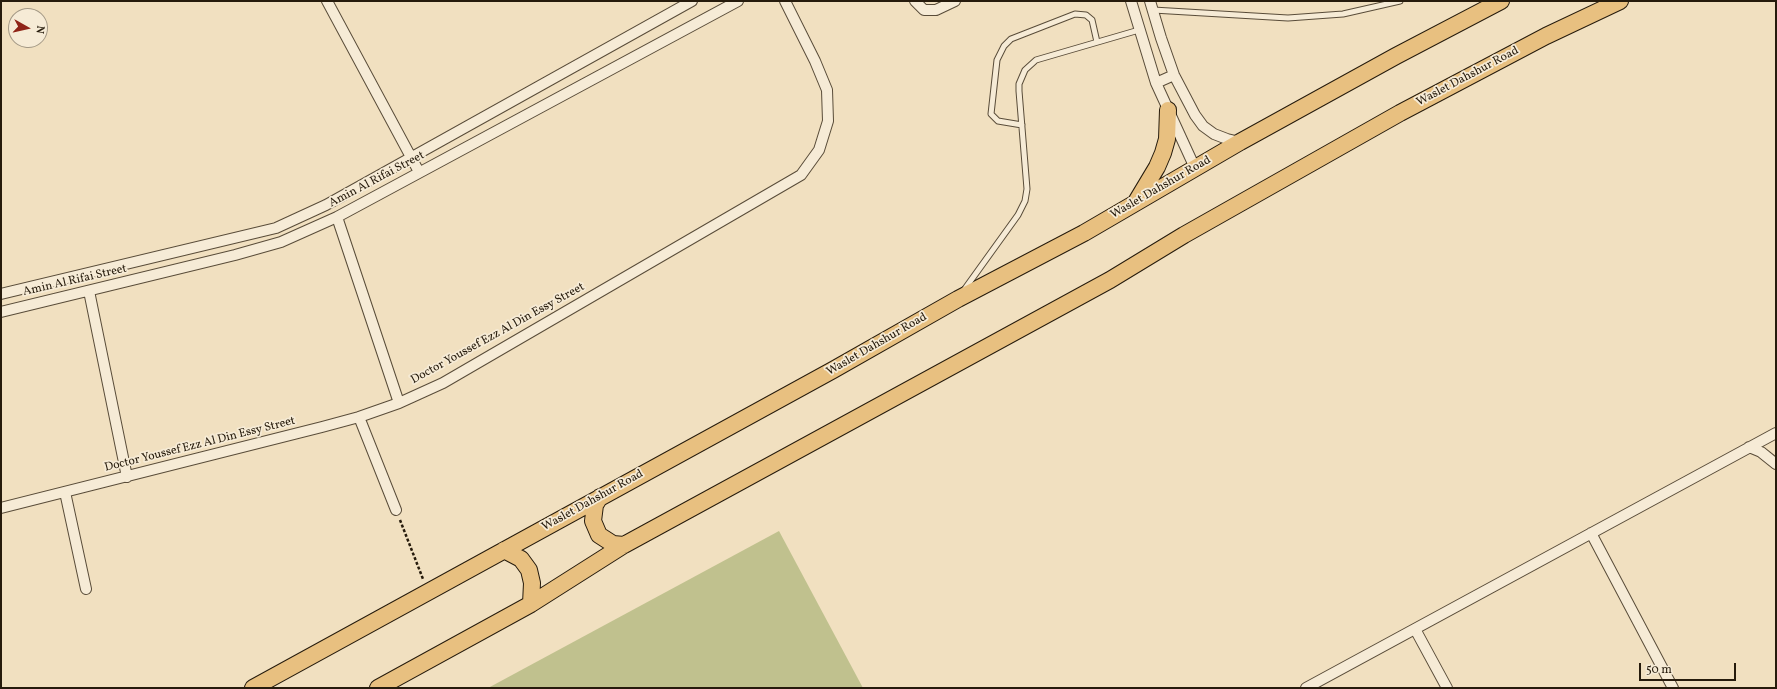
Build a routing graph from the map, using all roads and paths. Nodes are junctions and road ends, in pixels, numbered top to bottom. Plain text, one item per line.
1 (327, 1) edge
2 (692, 1) edge
3 (738, 1) edge
4 (785, 1) edge
5 (915, 1) edge
6 (955, 1) edge
7 (1131, 1) edge
8 (1400, 1) edge
9 (1501, 1) edge
10 (1620, 1) edge
11 (1152, 6) edge
12 (1139, 30) junction
13 (1097, 42) junction
14 (1174, 75) junction
15 (1156, 83) junction
16 (1168, 110) junction
17 (1022, 125) junction
18 (1240, 142) junction
19 (411, 157) junction
20 (1195, 168) junction
21 (419, 172) junction
22 (1135, 204) junction
23 (338, 217) junction
24 (276, 228) junction
25 (281, 242) junction
26 (89, 291) junction
27 (1, 294) edge
28 (958, 299) junction
29 (1, 312) edge
30 (399, 403) junction
31 (359, 417) junction
32 (1776, 433) edge
33 (1749, 447) junction
34 (1776, 464) edge
35 (127, 477) junction
36 (65, 492) junction
37 (600, 497) junction
38 (1, 508) edge
39 (396, 510) joint
40 (1591, 533) junction
41 (624, 545) junction
42 (504, 550) junction
43 (86, 589) dead end
44 (428, 591) junction
45 (531, 604) junction
46 (1415, 629) junction
47 (253, 688) edge
48 (378, 688) edge
49 (1306, 688) edge
50 (1447, 688) edge
51 (1673, 688) edge

1 - 19 street
2 - 19 street, Amin Al Rifai Street
3 - 21 street, Amin Al Rifai Street
4 - 30 street, Doctor Youssef Ezz Al Din Essy Street
5 - 6 street
7 - 12 street
8 - 11 lane
9 - 18 main road, Waslet Dahshur Road
10 - 41 main road, Waslet Dahshur Road
11 - 14 street
12 - 13 lane
12 - 15 street
13 - 17 lane
13 - 17 lane
14 - 15 street
14 - 18 street
15 - 16 street
16 - 20 street
16 - 22 main road
17 - 28 lane
18 - 20 main road, Waslet Dahshur Road
19 - 21 street
19 - 24 street, Amin Al Rifai Street
20 - 22 main road, Waslet Dahshur Road
21 - 23 street, Amin Al Rifai Street
22 - 28 main road, Waslet Dahshur Road
23 - 25 street, Amin Al Rifai Street
23 - 30 street
24 - 25 street
24 - 27 street, Amin Al Rifai Street
25 - 26 street, Amin Al Rifai Street
26 - 29 street, Amin Al Rifai Street
26 - 35 street
28 - 37 main road, Waslet Dahshur Road
30 - 31 street, Doctor Youssef Ezz Al Din Essy Street
31 - 35 street, Doctor Youssef Ezz Al Din Essy Street
31 - 39 street
32 - 33 street
33 - 34 street
33 - 40 street
35 - 36 street, Doctor Youssef Ezz Al Din Essy Street
36 - 38 street, Doctor Youssef Ezz Al Din Essy Street
36 - 43 street
37 - 41 main road
37 - 42 main road, Waslet Dahshur Road
39 - 44 path
40 - 46 street
40 - 51 street
41 - 45 main road, Waslet Dahshur Road
42 - 44 main road, Waslet Dahshur Road
42 - 45 main road
44 - 47 main road, Waslet Dahshur Road
45 - 48 main road, Waslet Dahshur Road
46 - 49 street
46 - 50 street

